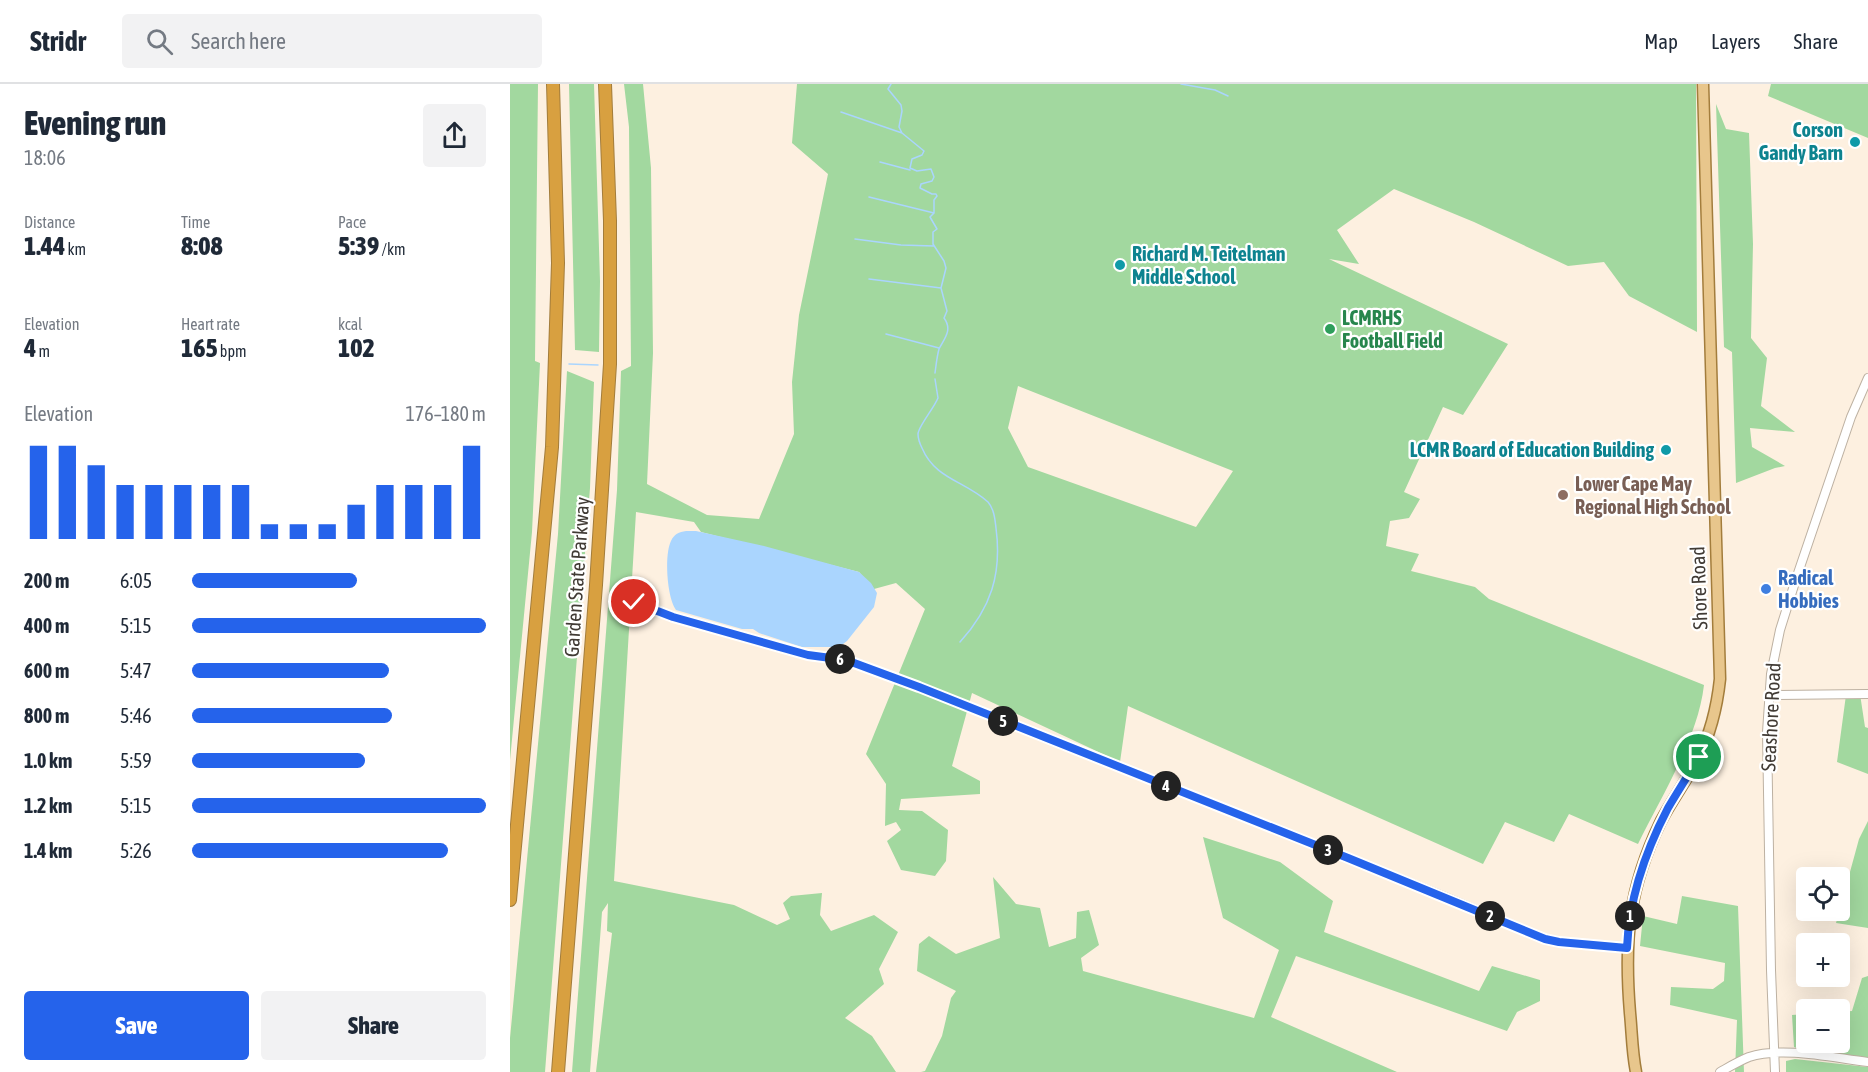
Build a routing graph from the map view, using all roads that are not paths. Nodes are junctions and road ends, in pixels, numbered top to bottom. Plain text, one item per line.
1 (553, 84) edge
2 (605, 84) edge
3 (1703, 84) edge
4 (1868, 379) edge
5 (634, 602) dead end
6 (1868, 694) edge
7 (1769, 695) junction
8 (510, 900) edge
9 (1627, 948) junction
10 (1775, 1053) junction
11 (1868, 1062) edge
12 (558, 1072) edge
13 (1636, 1072) edge
14 (1719, 1072) edge
15 (1775, 1072) edge

1 - 8 highway, Garden State Parkway
2 - 12 highway, Garden State Parkway
3 - 9 main road, Shore Road
4 - 7 street, Seashore Road
5 - 9 street
6 - 7 street
7 - 10 street, Seashore Road
9 - 13 main road, Shore Road
10 - 11 street
10 - 14 street
10 - 15 street, Seashore Road

